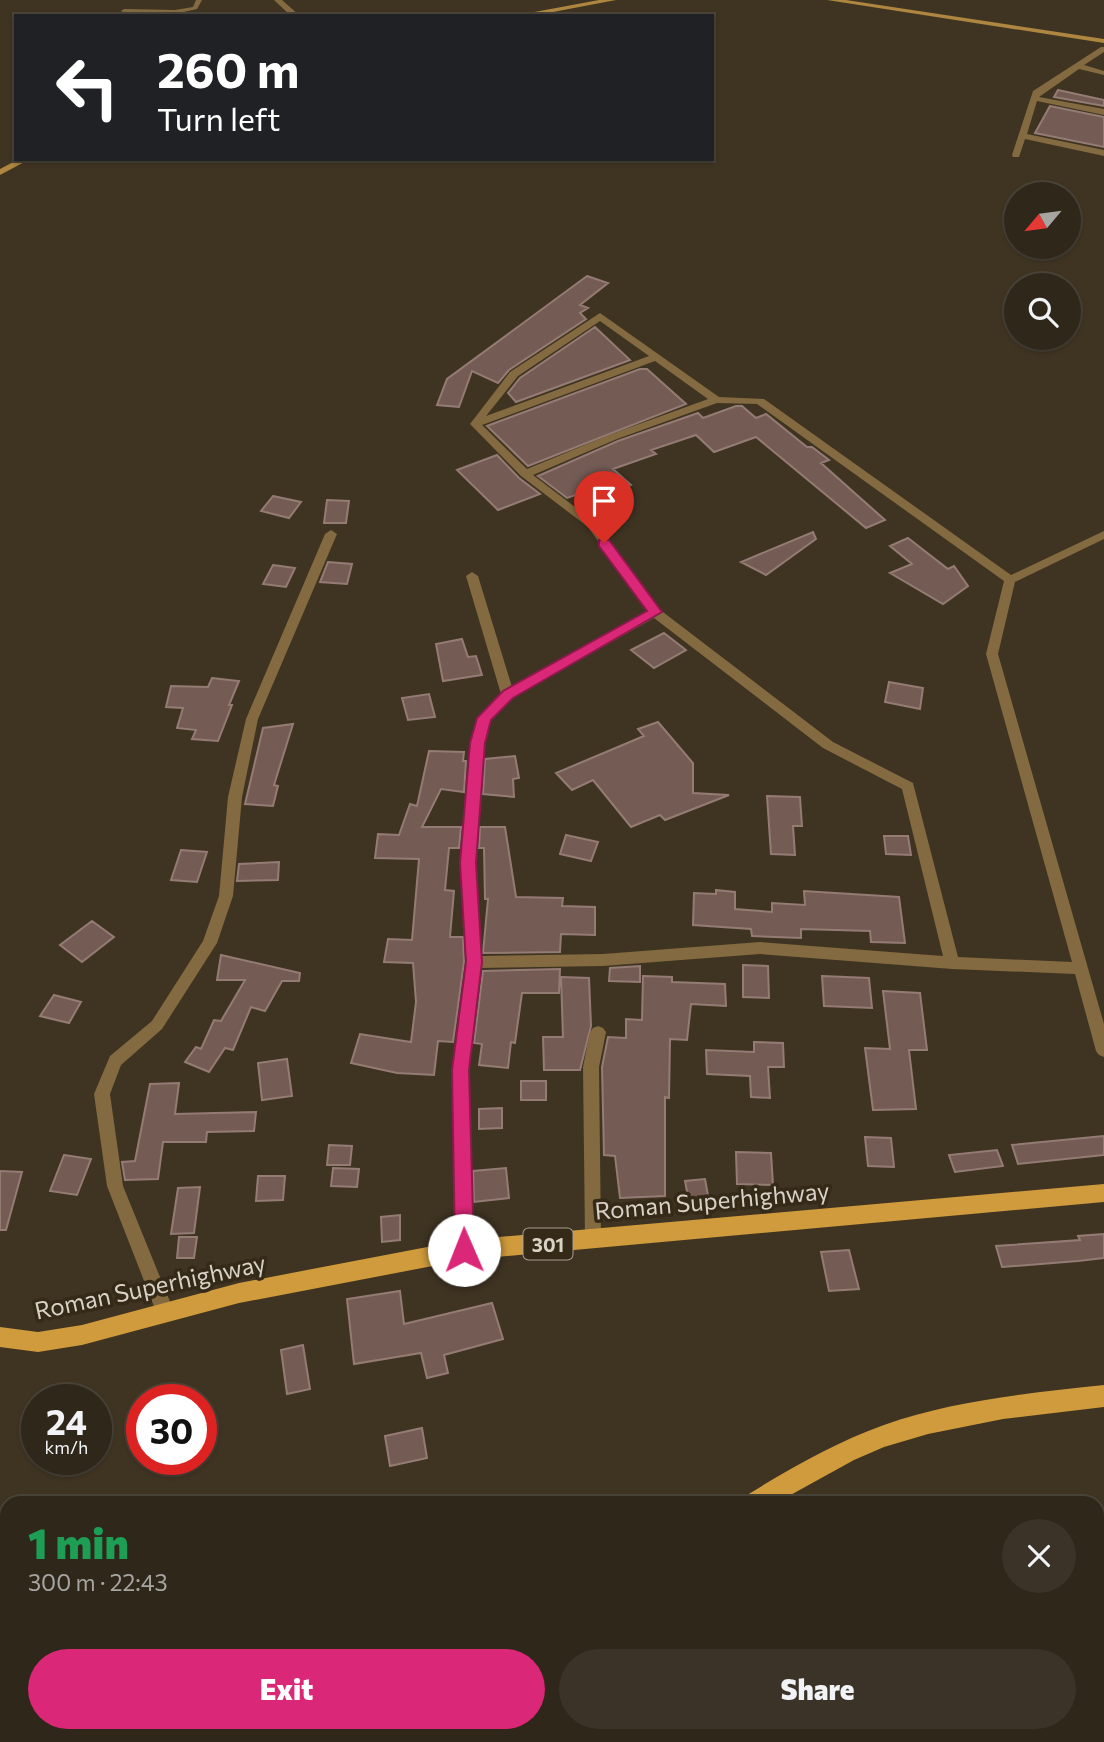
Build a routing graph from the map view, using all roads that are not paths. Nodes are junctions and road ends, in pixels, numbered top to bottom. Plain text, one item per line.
1 (199, 0) edge
2 (278, 0) edge
3 (612, 0) edge
4 (831, 0) edge
5 (124, 11) dead end
6 (294, 14) edge
7 (529, 14) edge
8 (1104, 41) edge
9 (1104, 49) edge
10 (1078, 66) junction
11 (1104, 73) edge
12 (1034, 98) junction
13 (1104, 112) edge
14 (1022, 136) junction
15 (1104, 153) edge
16 (1016, 155) dead end
17 (22, 161) edge
18 (0, 172) edge
19 (655, 357) junction
20 (716, 400) junction
21 (475, 424) junction
22 (526, 474) junction
23 (331, 534) dead end
24 (1104, 535) edge
25 (472, 576) dead end
26 (1010, 580) junction
27 (655, 612) junction
28 (508, 695) junction
29 (474, 962) junction
30 (952, 963) junction
31 (1079, 968) junction
32 (1100, 1028) edge
33 (598, 1032) dead end
34 (1104, 1051) edge
35 (1104, 1194) edge
36 (593, 1239) junction
37 (464, 1250) junction
38 (166, 1314) junction
39 (0, 1338) edge
40 (1104, 1396) edge
41 (766, 1496) edge

1 - 5 lane
2 - 6 street
3 - 7 main road
4 - 8 main road
9 - 10 street
10 - 11 street
10 - 12 street
12 - 13 street
12 - 14 street
14 - 15 street
14 - 16 street
17 - 18 main road
19 - 20 street
19 - 21 street
19 - 21 street
20 - 22 street
20 - 26 street
21 - 22 street
22 - 27 street
23 - 38 street
24 - 26 street
25 - 28 street
26 - 31 street
27 - 28 street
27 - 30 street
28 - 29 street
29 - 30 street
29 - 37 street
30 - 31 street
31 - 32 street
32 - 34 street
33 - 36 street
35 - 36 main road, Roman Superhighway / 301
36 - 37 main road, Roman Superhighway / 301
37 - 38 main road, Roman Superhighway / 301
38 - 39 main road, Roman Superhighway / 301
40 - 41 main road

